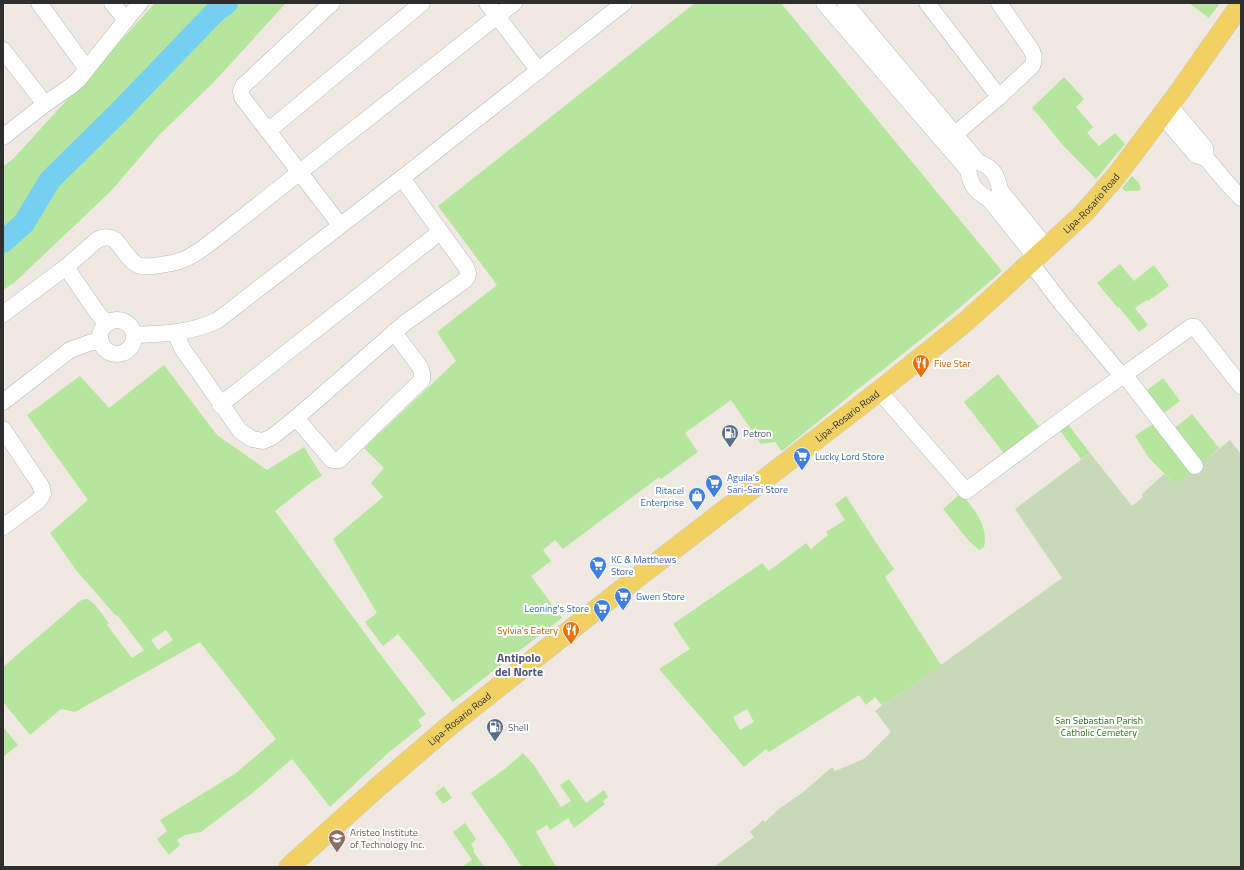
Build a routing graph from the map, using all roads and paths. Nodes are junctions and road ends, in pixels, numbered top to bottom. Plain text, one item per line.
1 (39, 3) edge
2 (112, 3) edge
3 (140, 3) edge
4 (332, 3) edge
5 (422, 3) edge
6 (487, 3) edge
7 (514, 3) edge
8 (624, 3) edge
9 (824, 3) edge
10 (845, 3) edge
11 (927, 3) edge
12 (999, 3) edge
13 (1241, 4) edge
14 (497, 16) junction
15 (126, 20) junction
16 (3, 50) edge
17 (87, 69) junction
18 (539, 71) junction
19 (999, 96) junction
20 (45, 104) junction
21 (1166, 110) junction
22 (268, 131) junction
23 (3, 137) edge
24 (949, 138) junction
25 (973, 166) junction
26 (300, 172) junction
27 (402, 178) junction
28 (994, 194) junction
29 (1241, 198) edge
30 (340, 225) junction
31 (440, 232) junction
32 (1038, 256) junction
33 (66, 267) junction
34 (3, 314) edge
35 (107, 324) junction
36 (394, 332) junction
37 (175, 333) junction
38 (134, 335) junction
39 (101, 342) junction
40 (1123, 375) junction
41 (1241, 386) edge
42 (879, 391) junction
43 (3, 402) edge
44 (220, 405) junction
45 (296, 418) junction
46 (3, 429) edge
47 (1195, 466) dead end
48 (3, 526) edge
49 (289, 867) edge

1 - 17 street
2 - 15 street
3 - 15 street
4 - 22 street
5 - 22 street
6 - 14 street
7 - 14 street
8 - 18 street
9 - 24 street
10 - 24 street
11 - 19 street
12 - 19 street
13 - 21 main road, Lipa-Rosario Road
14 - 18 street
14 - 26 street
15 - 17 street
16 - 20 street
17 - 20 street
18 - 27 street
19 - 24 street
20 - 23 street
21 - 29 street
21 - 32 main road, Lipa-Rosario Road
22 - 26 street
24 - 25 street
25 - 28 street
25 - 28 street
26 - 30 street
26 - 33 street
27 - 30 street
27 - 31 street
28 - 32 street
30 - 37 street
31 - 36 street
31 - 44 street
32 - 40 street
32 - 42 main road, Lipa-Rosario Road
33 - 34 street
33 - 35 street
35 - 38 street
35 - 39 street
36 - 45 street
36 - 45 street
37 - 38 street
37 - 44 street
38 - 39 street
39 - 43 street
40 - 41 street
40 - 42 street
40 - 47 street
42 - 49 main road, Lipa-Rosario Road
44 - 45 street
46 - 48 street

